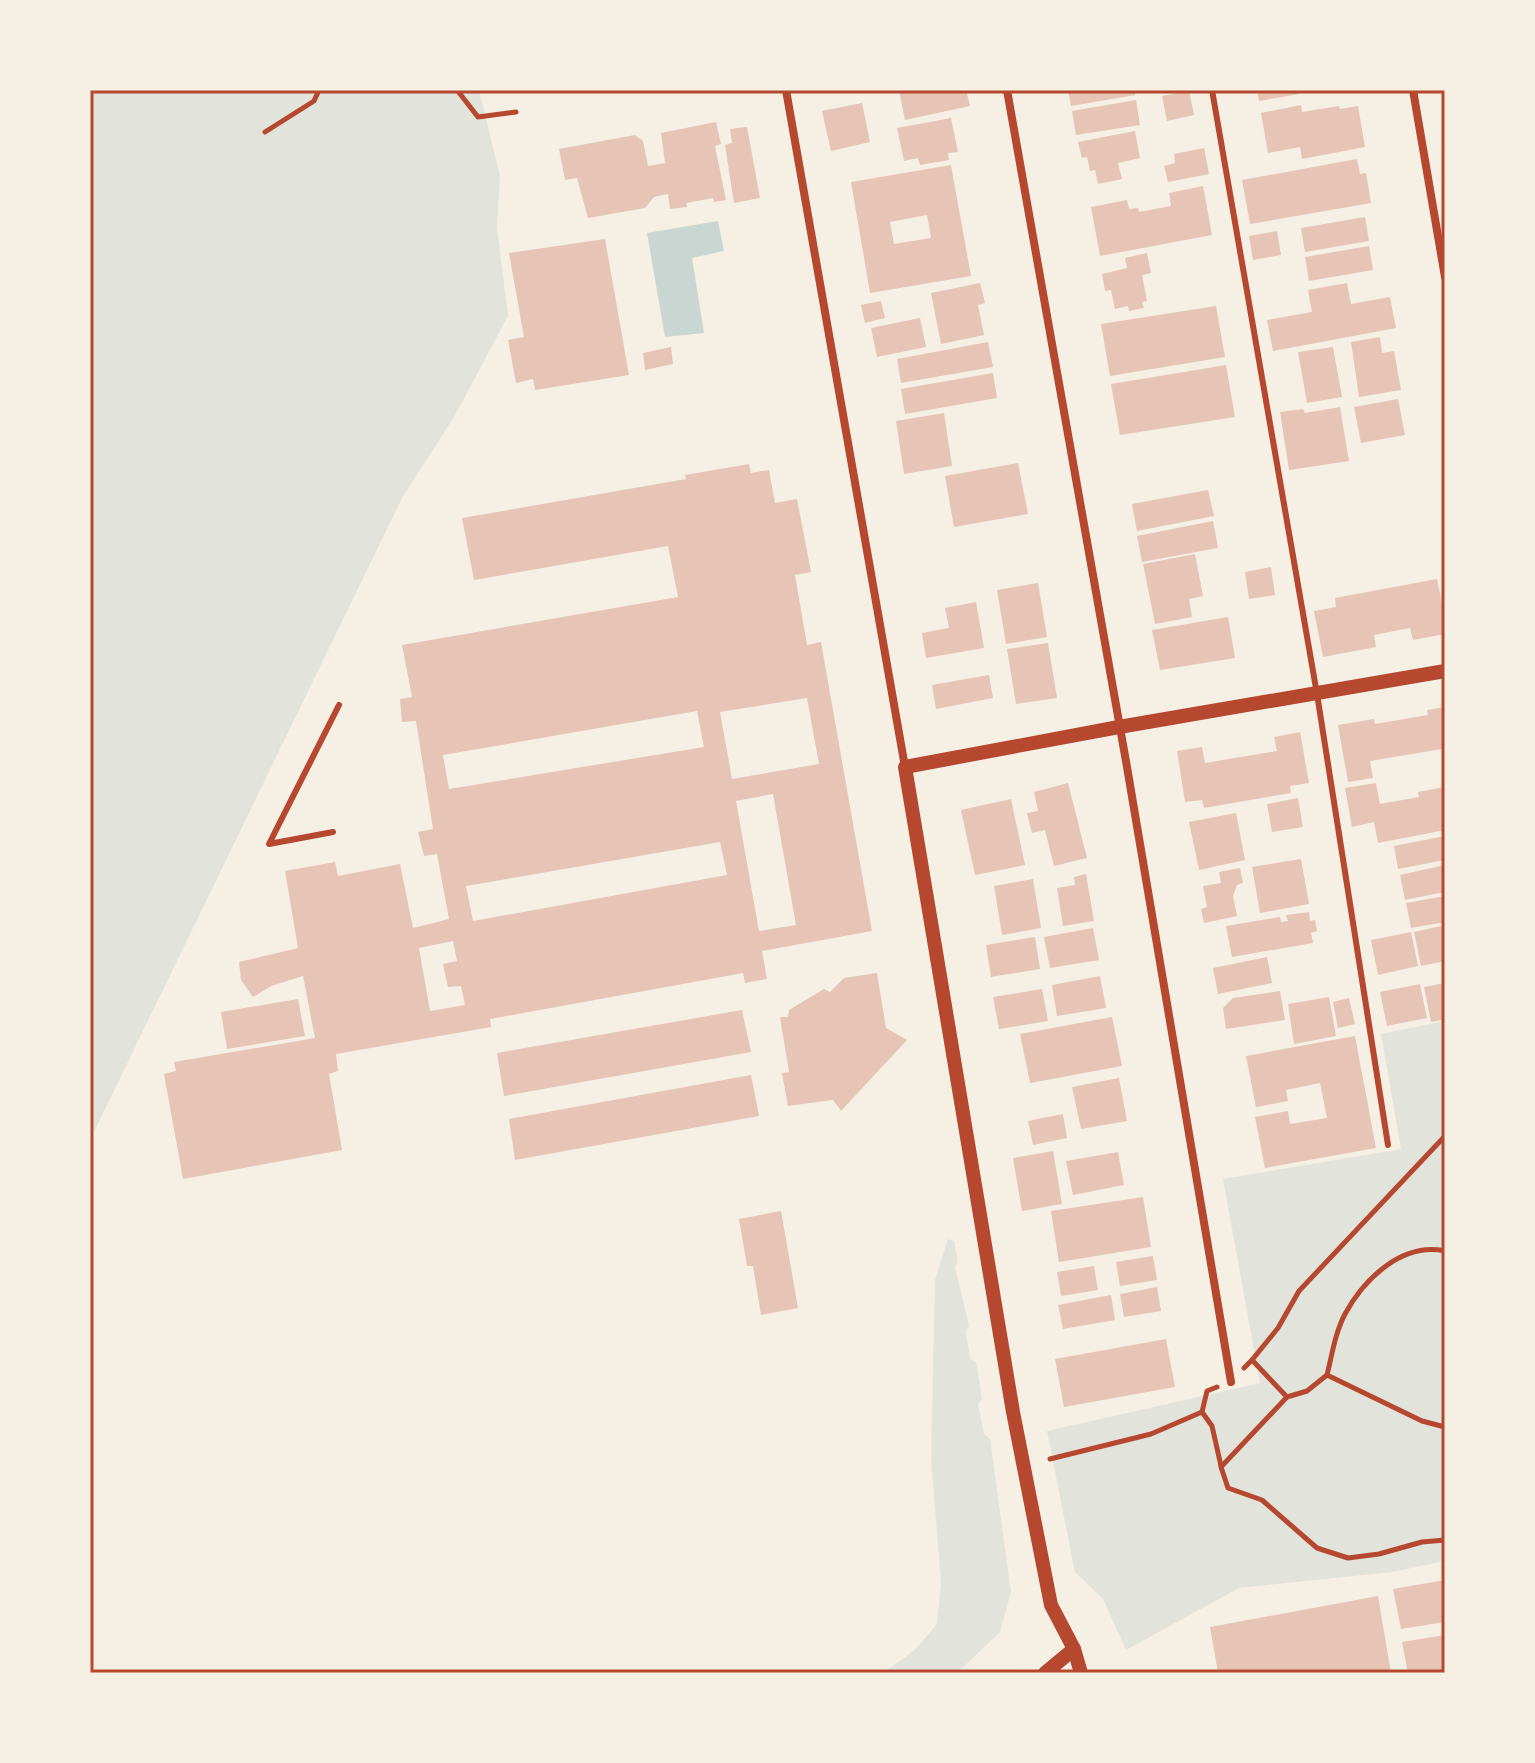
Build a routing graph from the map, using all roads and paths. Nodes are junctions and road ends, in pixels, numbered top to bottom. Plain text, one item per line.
1 (319, 90) edge
2 (366, 90) edge
3 (374, 90) edge
4 (457, 90) edge
5 (786, 90) edge
6 (1007, 90) edge
7 (1212, 90) edge
8 (1413, 90) edge
9 (516, 112) dead end
10 (265, 132) dead end
11 (1445, 277) edge
12 (1445, 671) edge
13 (1317, 694) junction
14 (339, 705) dead end
15 (1119, 727) junction
16 (905, 767) junction
17 (333, 832) dead end
18 (1445, 1136) edge
19 (1388, 1145) dead end
20 (1445, 1251) edge
21 (1252, 1360) junction
22 (1327, 1375) junction
23 (1231, 1382) junction
24 (1287, 1397) junction
25 (1202, 1412) junction
26 (1445, 1427) edge
27 (1050, 1459) dead end
28 (1221, 1467) junction
29 (1445, 1540) edge
30 (1074, 1649) junction
31 (1045, 1673) edge
32 (1081, 1673) edge

1 - 10 path
2 - 3 path
4 - 9 path
5 - 16 street
6 - 15 street
7 - 13 lane
8 - 11 street
12 - 13 street
13 - 15 street
13 - 19 lane
14 - 17 lane
15 - 16 street
15 - 23 street
16 - 30 street
18 - 21 path
20 - 22 path
21 - 23 path
21 - 24 path
22 - 24 path
22 - 26 path
23 - 25 path
24 - 28 path
25 - 27 path
25 - 28 path
28 - 29 path
30 - 31 street
30 - 32 street

